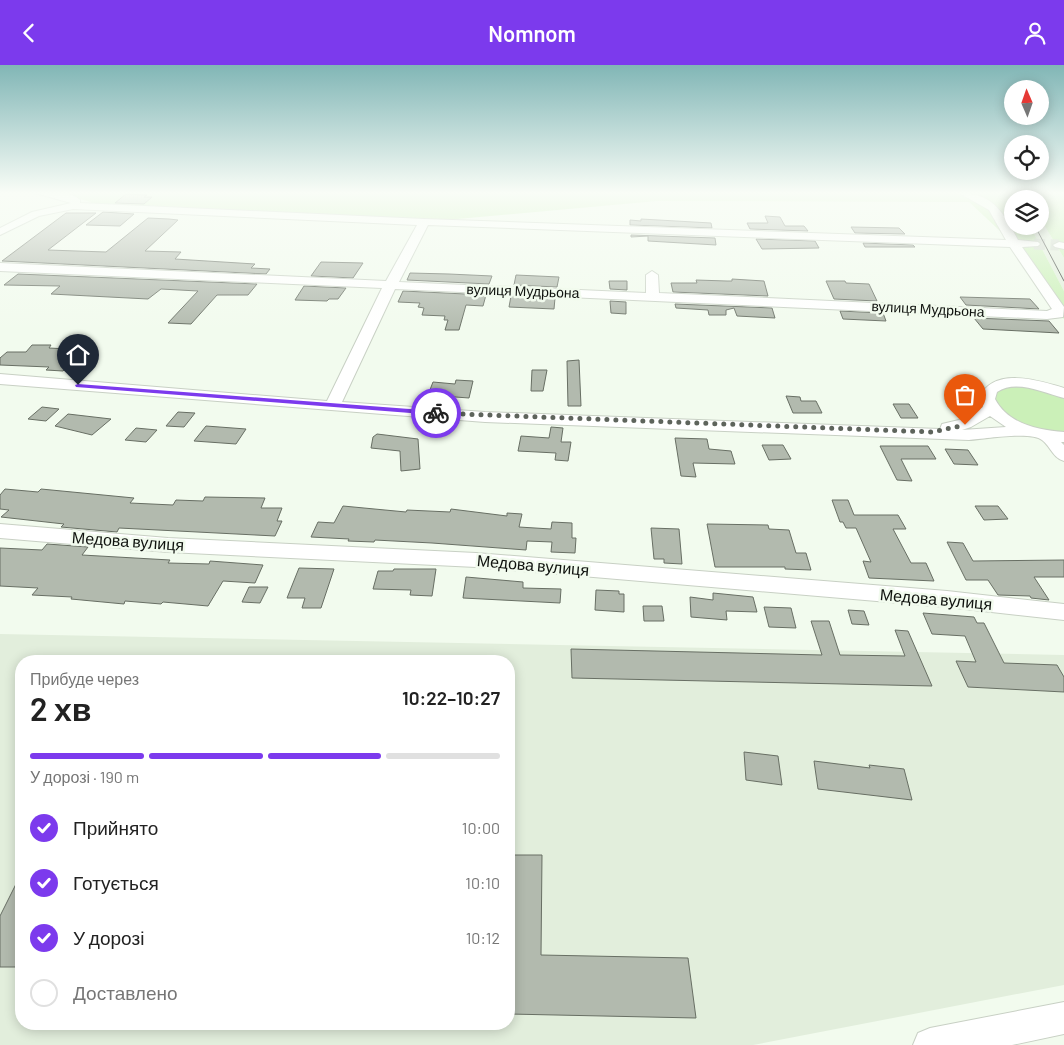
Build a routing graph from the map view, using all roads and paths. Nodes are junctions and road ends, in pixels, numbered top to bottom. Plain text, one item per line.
1 (415, 239) edge
2 (853, 239) edge
3 (1011, 239) edge
4 (1034, 244) tunnel mouth
5 (1014, 245) junction
6 (0, 267) edge
7 (652, 275) dead end
8 (390, 286) junction
9 (653, 295) junction
10 (0, 379) edge
11 (1064, 393) edge
12 (332, 407) junction
13 (991, 409) junction
14 (1027, 431) junction
15 (932, 432) junction
16 (1056, 436) edge
17 (1064, 456) edge
18 (0, 531) edge
19 (1064, 612) edge
20 (1064, 1018) edge
21 (930, 1045) edge

1 - 8 street
2 - 5 street
3 - 5 street
4 - 5 street
5 - 9 street, вулиця Мудрьона
6 - 8 street, вулиця Мудрьона
7 - 9 street
8 - 9 street, вулиця Мудрьона
8 - 12 street
10 - 12 street
11 - 13 street
12 - 15 street
13 - 14 street
13 - 15 street
14 - 15 street
14 - 16 street
16 - 17 street
18 - 19 street, Медова вулиця
20 - 21 street

